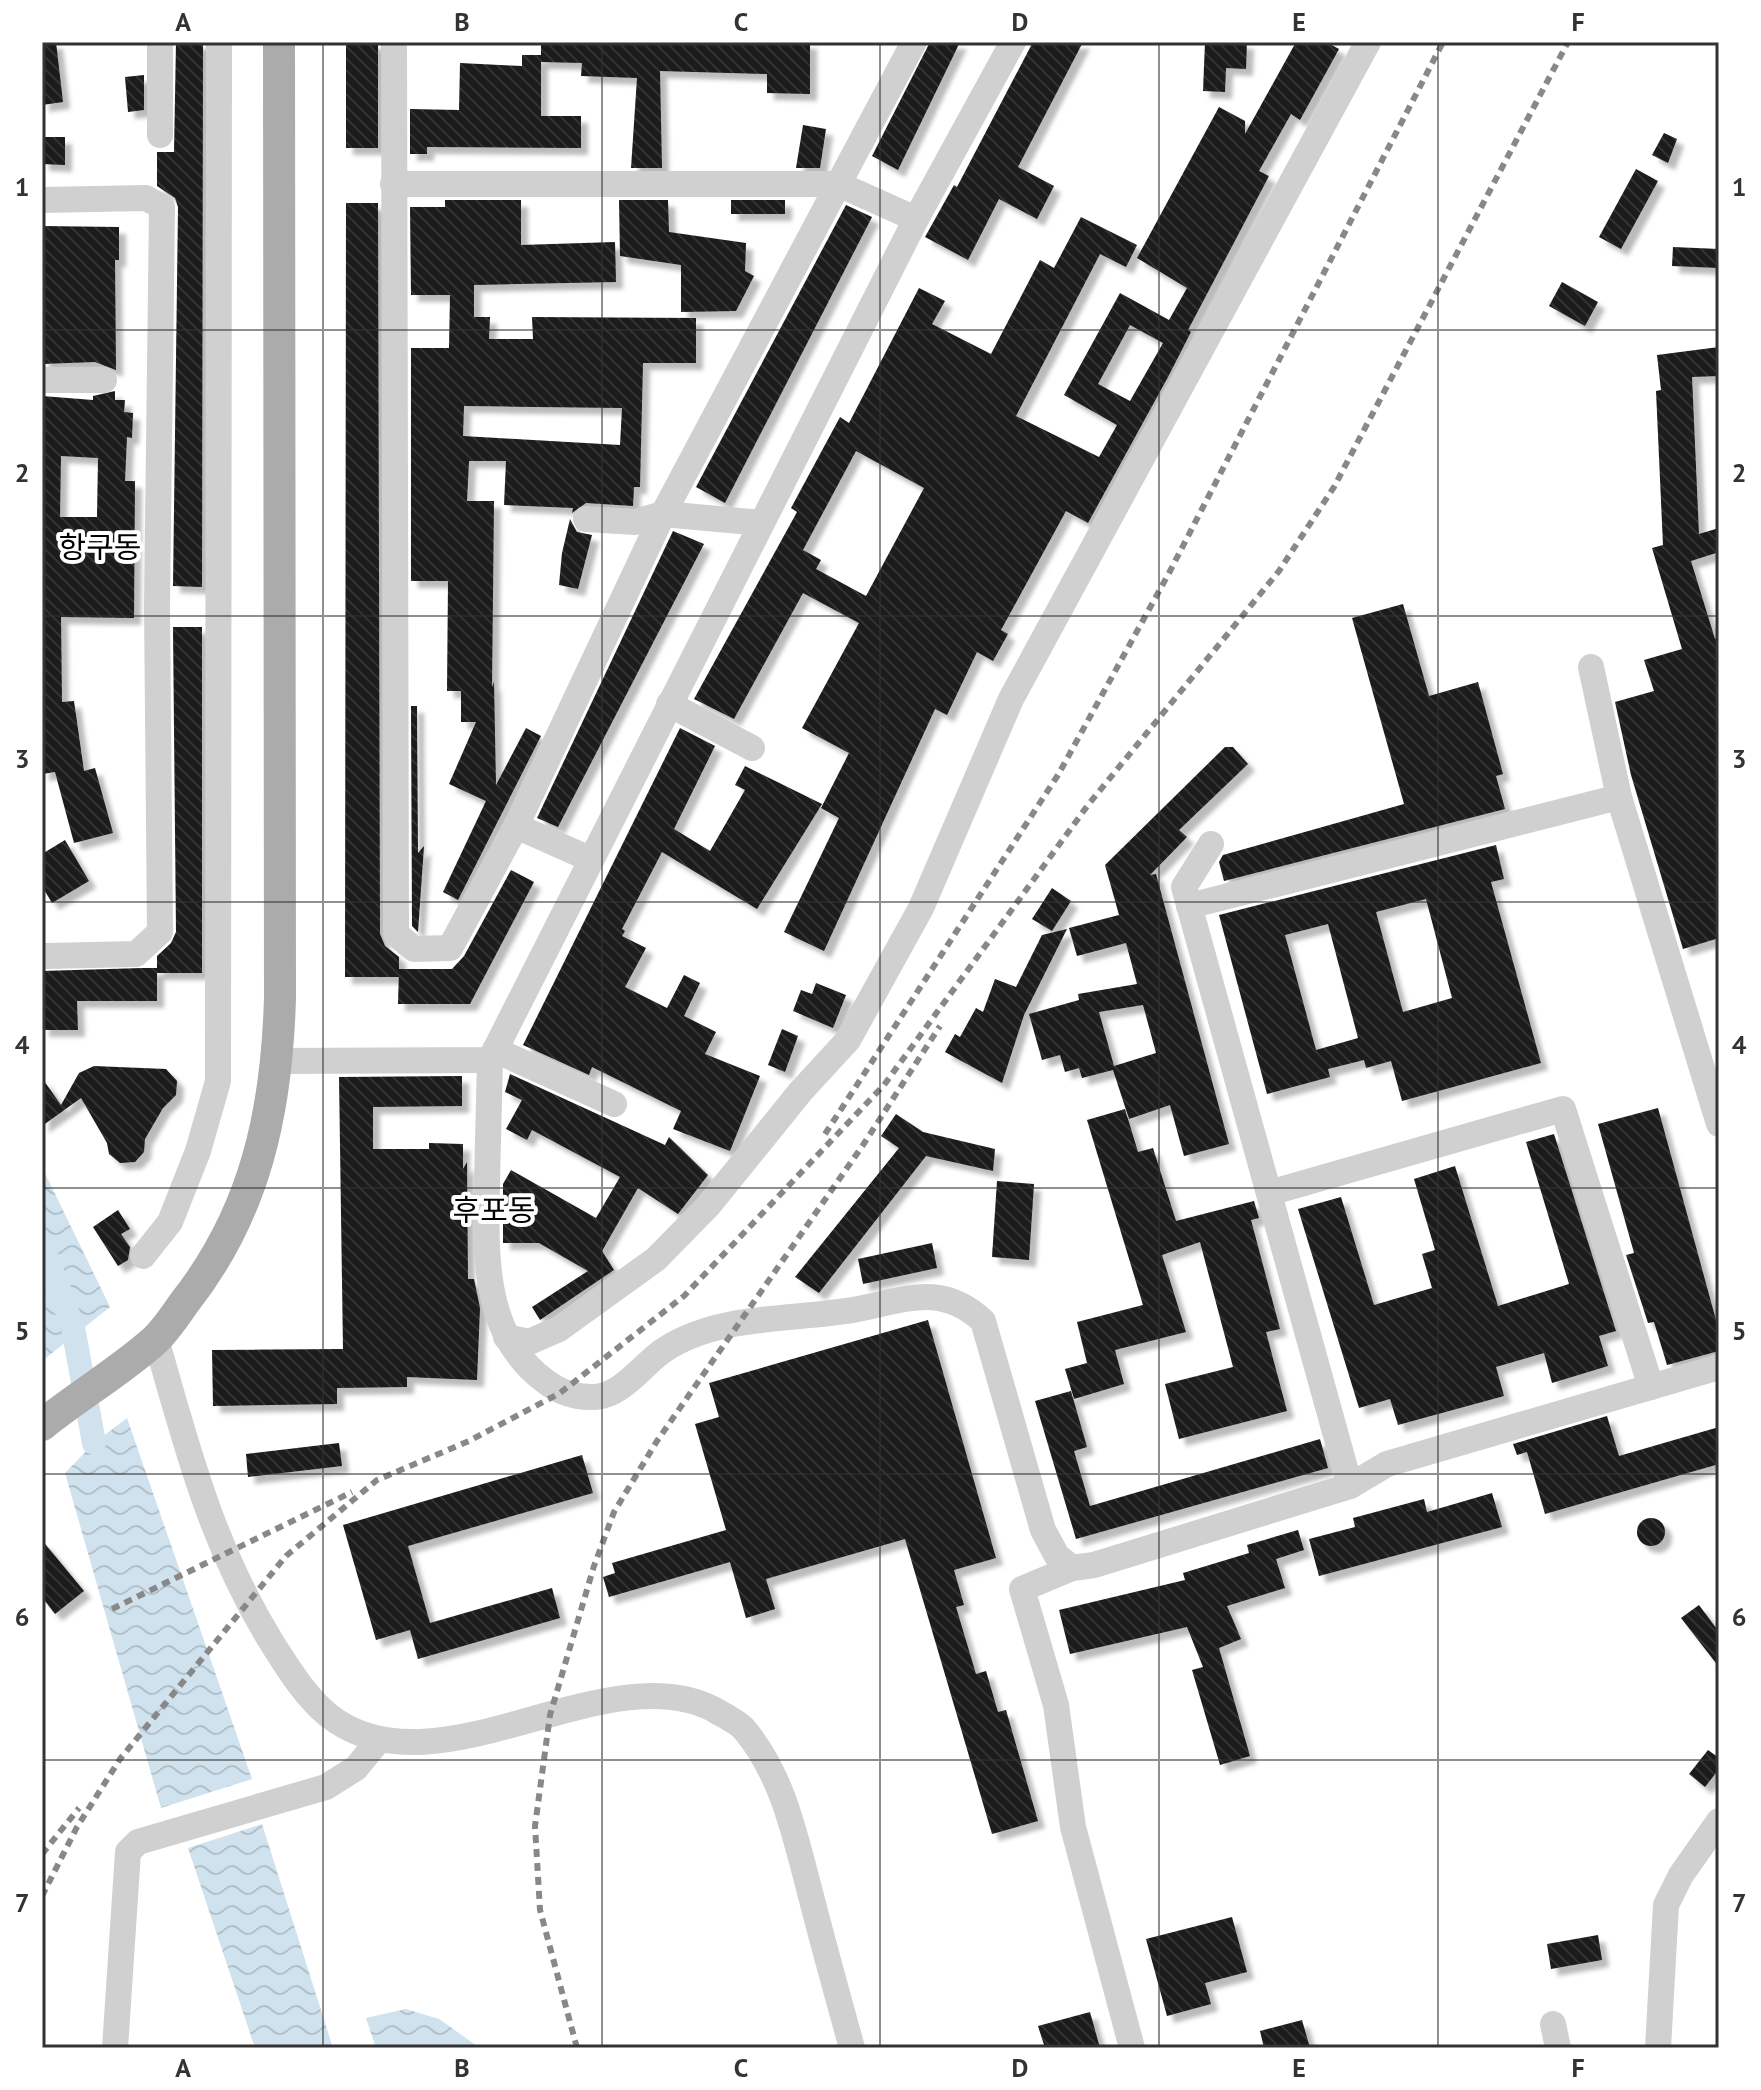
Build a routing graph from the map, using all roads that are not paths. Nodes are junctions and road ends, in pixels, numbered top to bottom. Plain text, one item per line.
1 (160, 42) edge
2 (219, 42) edge
3 (279, 42) edge
4 (394, 42) edge
5 (914, 42) edge
6 (1013, 42) edge
7 (1368, 42) edge
8 (160, 135) dead end
9 (393, 184) junction
10 (838, 184) junction
11 (42, 200) edge
12 (916, 219) junction
13 (42, 380) edge
14 (104, 380) dead end
15 (663, 514) junction
16 (586, 519) dead end
17 (762, 523) junction
18 (1591, 667) dead end
19 (669, 704) junction
20 (752, 748) dead end
21 (1619, 797) junction
22 (516, 826) junction
23 (1211, 844) dead end
24 (590, 859) junction
25 (1189, 906) junction
26 (46, 956) dead end
27 (492, 1055) junction
28 (278, 1061) junction
29 (614, 1104) dead end
30 (1719, 1124) edge
31 (1269, 1193) junction
32 (143, 1256) dead end
33 (506, 1337) junction
34 (156, 1339) junction
35 (1719, 1367) edge
36 (1651, 1387) junction
37 (46, 1421) edge
38 (1350, 1486) junction
39 (1072, 1568) junction
40 (379, 1740) junction
41 (1719, 1821) edge
42 (115, 2048) edge
43 (852, 2048) edge
44 (1132, 2048) edge
45 (1658, 2048) edge

1 - 8 street
2 - 32 street
3 - 28 main road
4 - 9 street
5 - 10 street
6 - 12 street
7 - 33 street
9 - 10 street
9 - 22 street
10 - 12 street
10 - 15 street
11 - 26 street
12 - 17 street
13 - 14 street
15 - 16 street
15 - 17 street
15 - 22 street
17 - 19 street
18 - 21 street
19 - 20 street
19 - 24 street
21 - 25 street
21 - 30 street
22 - 24 street
23 - 25 street
24 - 27 street
25 - 31 street
27 - 28 street
27 - 29 street
27 - 33 street
28 - 34 main road
31 - 36 street
31 - 38 street
33 - 39 street
34 - 37 main road
34 - 40 street
35 - 36 street
36 - 38 street
38 - 39 street
39 - 44 street
40 - 42 street
40 - 43 street
41 - 45 street

